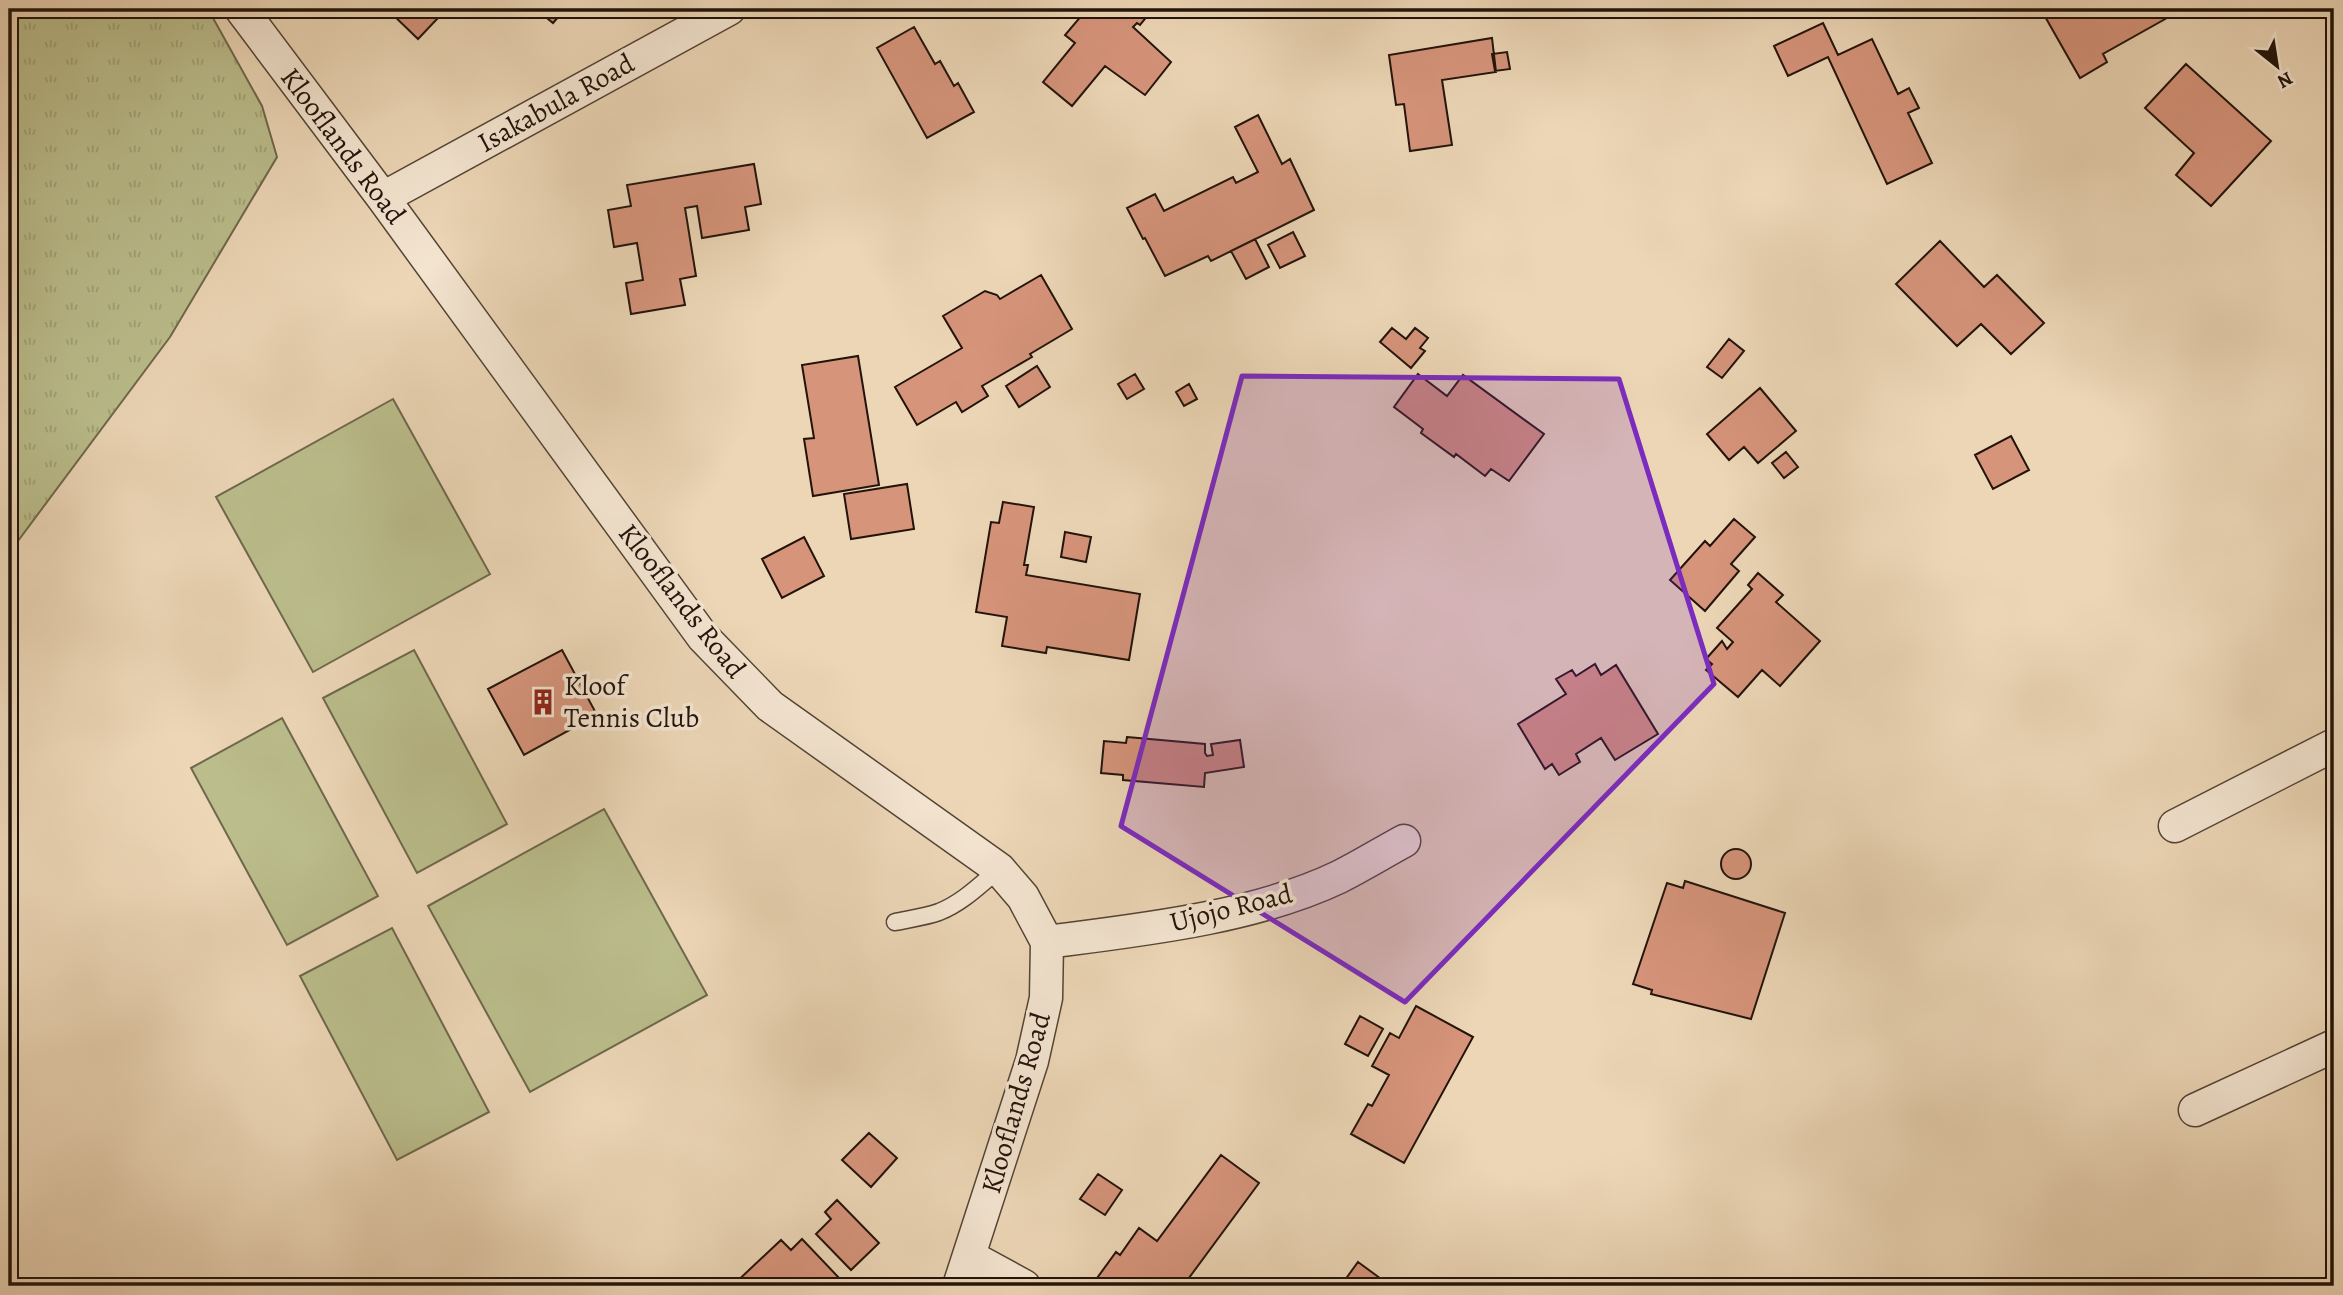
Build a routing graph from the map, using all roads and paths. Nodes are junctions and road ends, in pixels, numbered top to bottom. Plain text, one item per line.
1 (241, 9) edge
2 (729, 9) edge
3 (383, 198) junction
4 (2334, 745) edge
5 (2175, 825) dead end
6 (1404, 841) dead end
7 (999, 869) junction
8 (895, 922) dead end
9 (1047, 942) junction
10 (2334, 1046) edge
11 (2195, 1110) dead end
12 (969, 1256) junction
13 (960, 1286) edge
14 (1024, 1286) edge

1 - 3 street, Klooflands Road
2 - 3 street, Isakabula Road
3 - 7 street, Klooflands Road
4 - 5 street
6 - 9 street, Ujojo Road
7 - 8 lane
7 - 9 street, Klooflands Road
9 - 12 street, Klooflands Road
10 - 11 street
12 - 13 street, Klooflands Road
12 - 14 street

